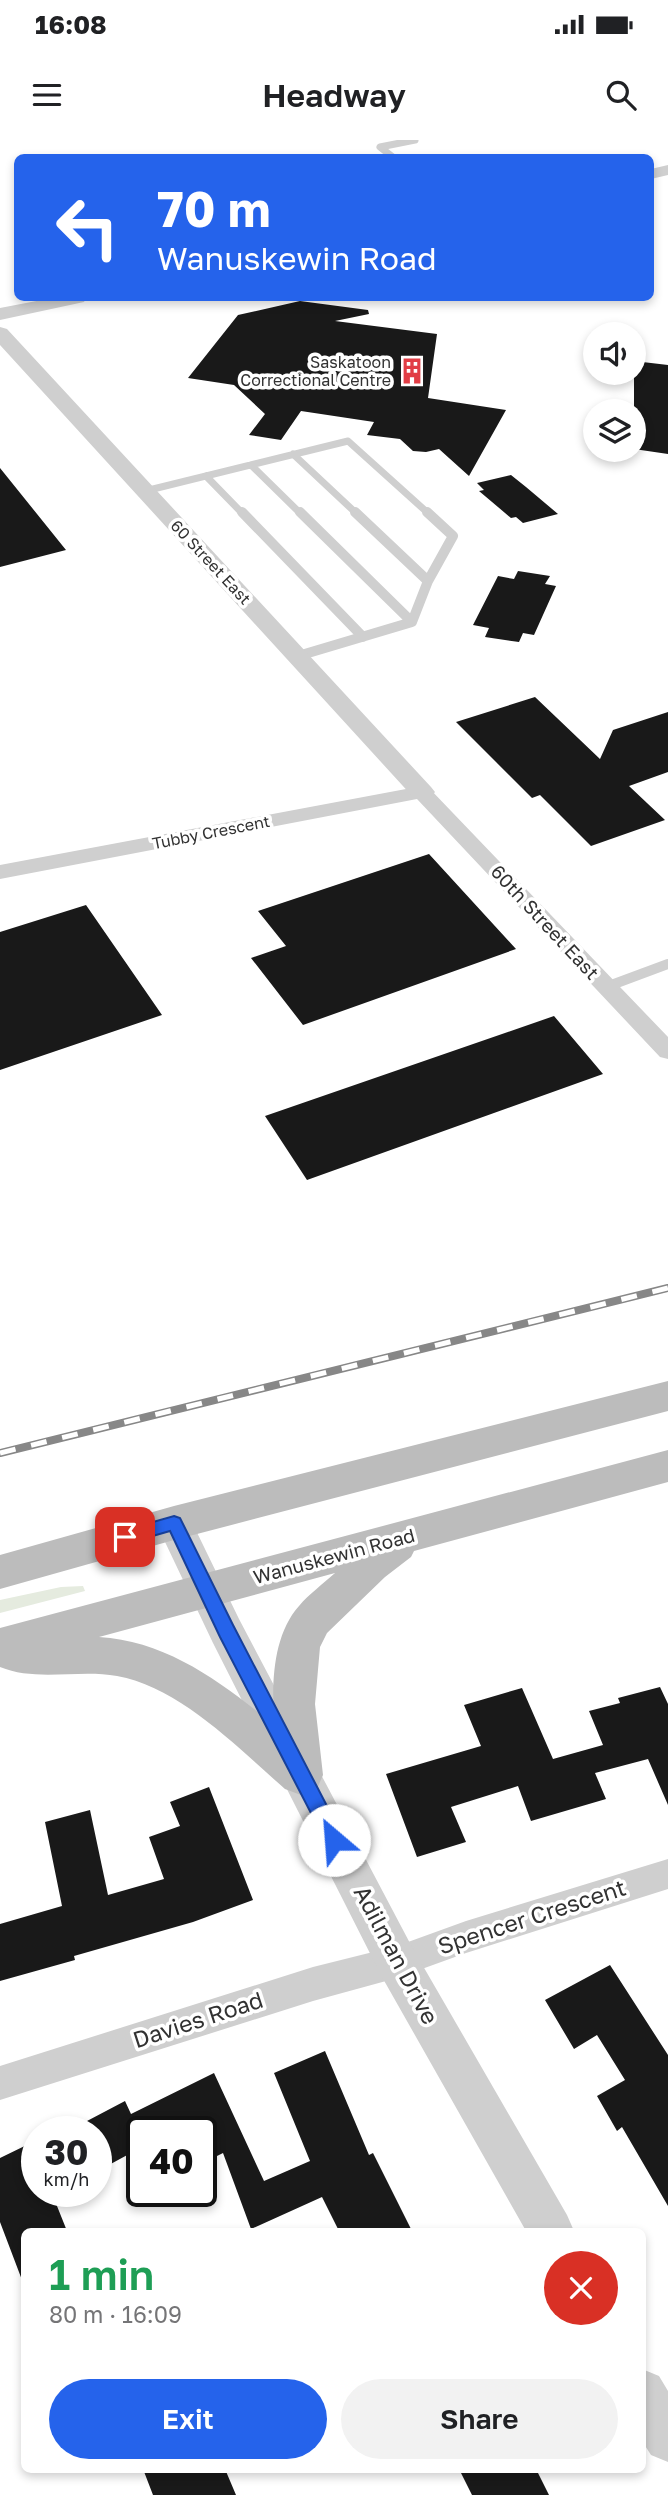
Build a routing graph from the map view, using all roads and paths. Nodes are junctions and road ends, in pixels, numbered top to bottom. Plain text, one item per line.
1 (371, 140) edge
2 (415, 140) edge
3 (380, 147) junction
4 (389, 154) edge
5 (63, 301) edge
6 (0, 314) edge
7 (0, 333) edge
8 (293, 454) junction
9 (251, 465) junction
10 (206, 476) junction
11 (145, 491) junction
12 (428, 581) junction
13 (412, 622) junction
14 (363, 637) junction
15 (298, 656) junction
16 (422, 792) junction
17 (0, 872) edge
18 (668, 964) edge
19 (606, 987) junction
20 (665, 1045) edge
21 (668, 1396) edge
22 (668, 1466) edge
23 (174, 1523) junction
24 (407, 1536) junction
25 (0, 1572) edge
26 (207, 1591) junction
27 (0, 1647) edge
28 (0, 1653) edge
29 (301, 1775) junction
30 (668, 1874) edge
31 (397, 1962) junction
32 (0, 2083) edge
33 (549, 2228) edge
34 (646, 2400) edge
35 (668, 2438) edge

1 - 3 lane
2 - 3 lane
3 - 4 lane
5 - 6 street
7 - 11 street, 60 Street East
8 - 9 lane
8 - 12 lane
8 - 12 lane
9 - 10 lane
9 - 13 lane
10 - 11 lane
10 - 14 lane
11 - 15 street, 60 Street East
12 - 13 lane
13 - 14 lane
14 - 15 lane
15 - 16 street, 60 Street East
16 - 17 street, Tubby Crescent
16 - 19 street, 60th Street East
18 - 19 lane
19 - 20 street, 60th Street East
21 - 23 main road
22 - 24 main road, Wanuskewin Road
23 - 25 main road
23 - 26 street, Adilman Drive
24 - 26 main road, Wanuskewin Road
24 - 29 main road
26 - 27 main road, Wanuskewin Road
26 - 29 street, Adilman Drive
28 - 29 main road
29 - 31 street, Adilman Drive
30 - 31 street, Spencer Crescent
31 - 32 street, Davies Road
31 - 33 street, Adilman Drive
34 - 35 street

